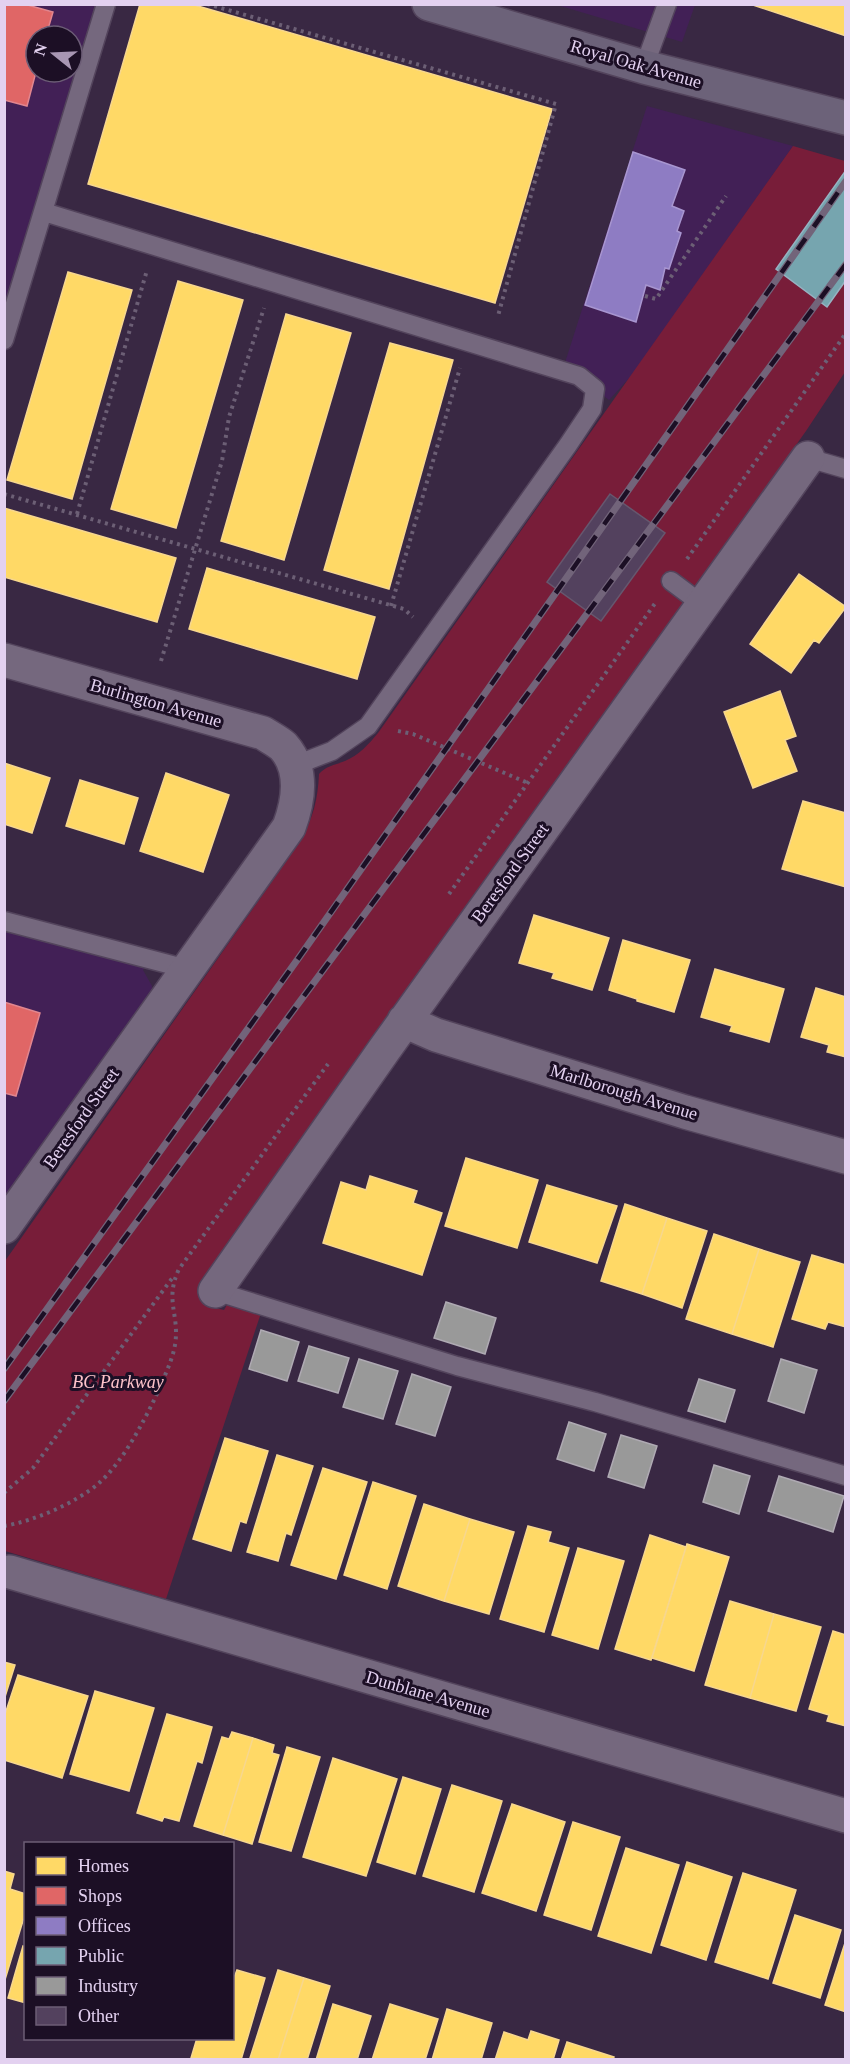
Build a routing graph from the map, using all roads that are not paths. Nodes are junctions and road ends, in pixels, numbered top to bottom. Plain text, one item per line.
1 (106, 4) edge
2 (429, 4) edge
3 (666, 4) edge
4 (492, 13) edge
5 (644, 67) junction
6 (846, 118) edge
7 (44, 212) junction
8 (4, 340) edge
9 (808, 458) joint
10 (846, 469) edge
11 (671, 580) dead end
12 (703, 605) junction
13 (4, 660) edge
14 (296, 765) junction
15 (4, 921) edge
16 (188, 969) junction
17 (404, 1021) junction
18 (846, 1157) edge
19 (4, 1227) edge
20 (215, 1291) joint
21 (846, 1476) edge
22 (10, 1572) dead end
23 (846, 1816) edge

1 - 7 lane
2 - 4 street, Royal Oak Avenue
3 - 5 lane
4 - 5 street, Royal Oak Avenue
5 - 6 street, Royal Oak Avenue
7 - 8 lane
7 - 14 lane
9 - 10 lane
9 - 12 street, Beresford Street
11 - 12 lane
12 - 17 street, Beresford Street
13 - 14 street, Burlington Avenue
14 - 16 street, Beresford Street
15 - 16 lane
16 - 19 street, Beresford Street
17 - 18 street, Marlborough Avenue
17 - 20 street, Beresford Street
20 - 21 lane
22 - 23 street, Dunblane Avenue

